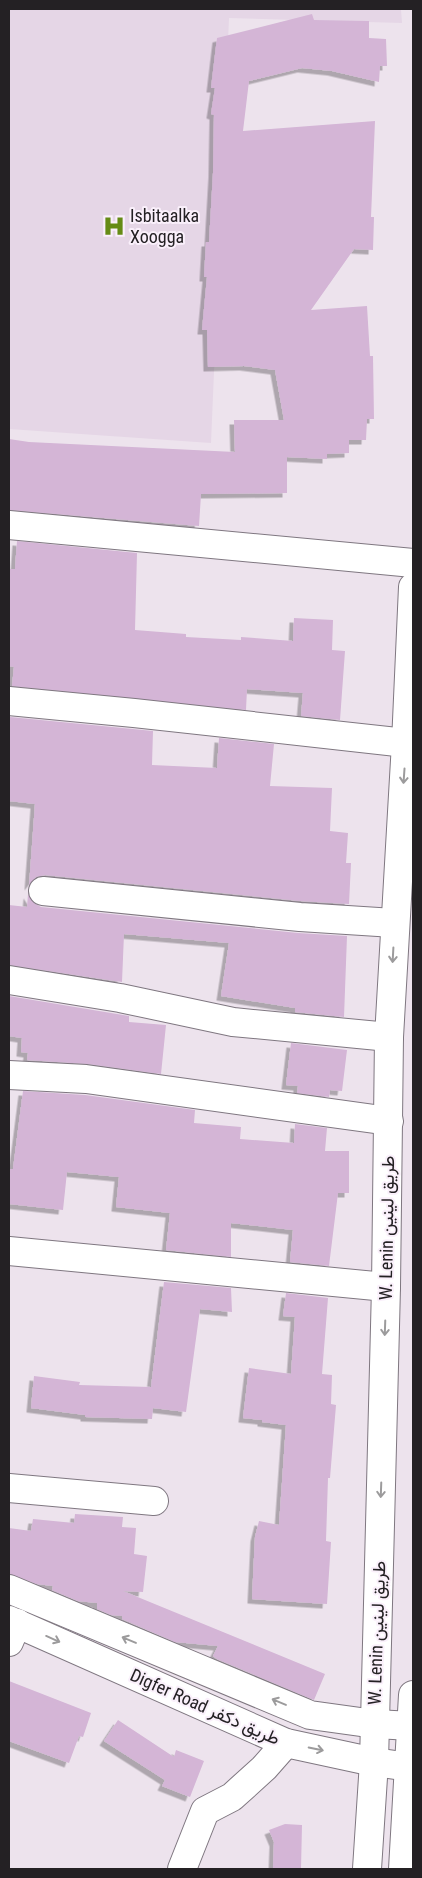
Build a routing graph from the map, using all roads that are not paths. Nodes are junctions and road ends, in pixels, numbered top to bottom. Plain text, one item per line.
1 (9, 525) edge
2 (413, 563) edge
3 (413, 587) edge
4 (9, 701) edge
5 (406, 743) junction
6 (43, 891) dead end
7 (394, 923) junction
8 (9, 980) edge
9 (389, 1037) junction
10 (9, 1075) edge
11 (389, 1121) junction
12 (9, 1251) edge
13 (386, 1286) junction
14 (9, 1488) edge
15 (154, 1501) dead end
16 (9, 1589) edge
17 (12, 1628) edge
18 (413, 1695) edge
19 (374, 1724) junction
20 (413, 1726) edge
21 (286, 1743) junction
22 (374, 1762) junction
23 (410, 1767) junction
24 (182, 1869) edge
25 (367, 1869) edge
26 (404, 1869) edge

1 - 2 street
3 - 5 street, W. Lenin طريق لينين
4 - 5 street
5 -> 7 street, W. Lenin طريق لينين
6 - 7 street
7 -> 9 street, W. Lenin طريق لينين
8 - 9 street
9 - 11 street, W. Lenin طريق لينين
10 - 11 street
11 - 13 street, W. Lenin طريق لينين
12 - 13 street
13 -> 19 street, W. Lenin طريق لينين
14 - 15 street
19 -> 16 street, Digfer Road طريق دكفر
17 -> 21 street, Digfer Road طريق دكفر
18 - 20 street
19 - 20 street, Digfer Road طريق دكفر
19 - 22 street, W. Lenin طريق لينين
20 - 23 street
21 -> 22 street, Digfer Road طريق دكفر
21 - 24 street
22 - 23 street, Digfer Road طريق دكفر
22 - 25 street, W. Lenin طريق لينين
23 - 26 street

